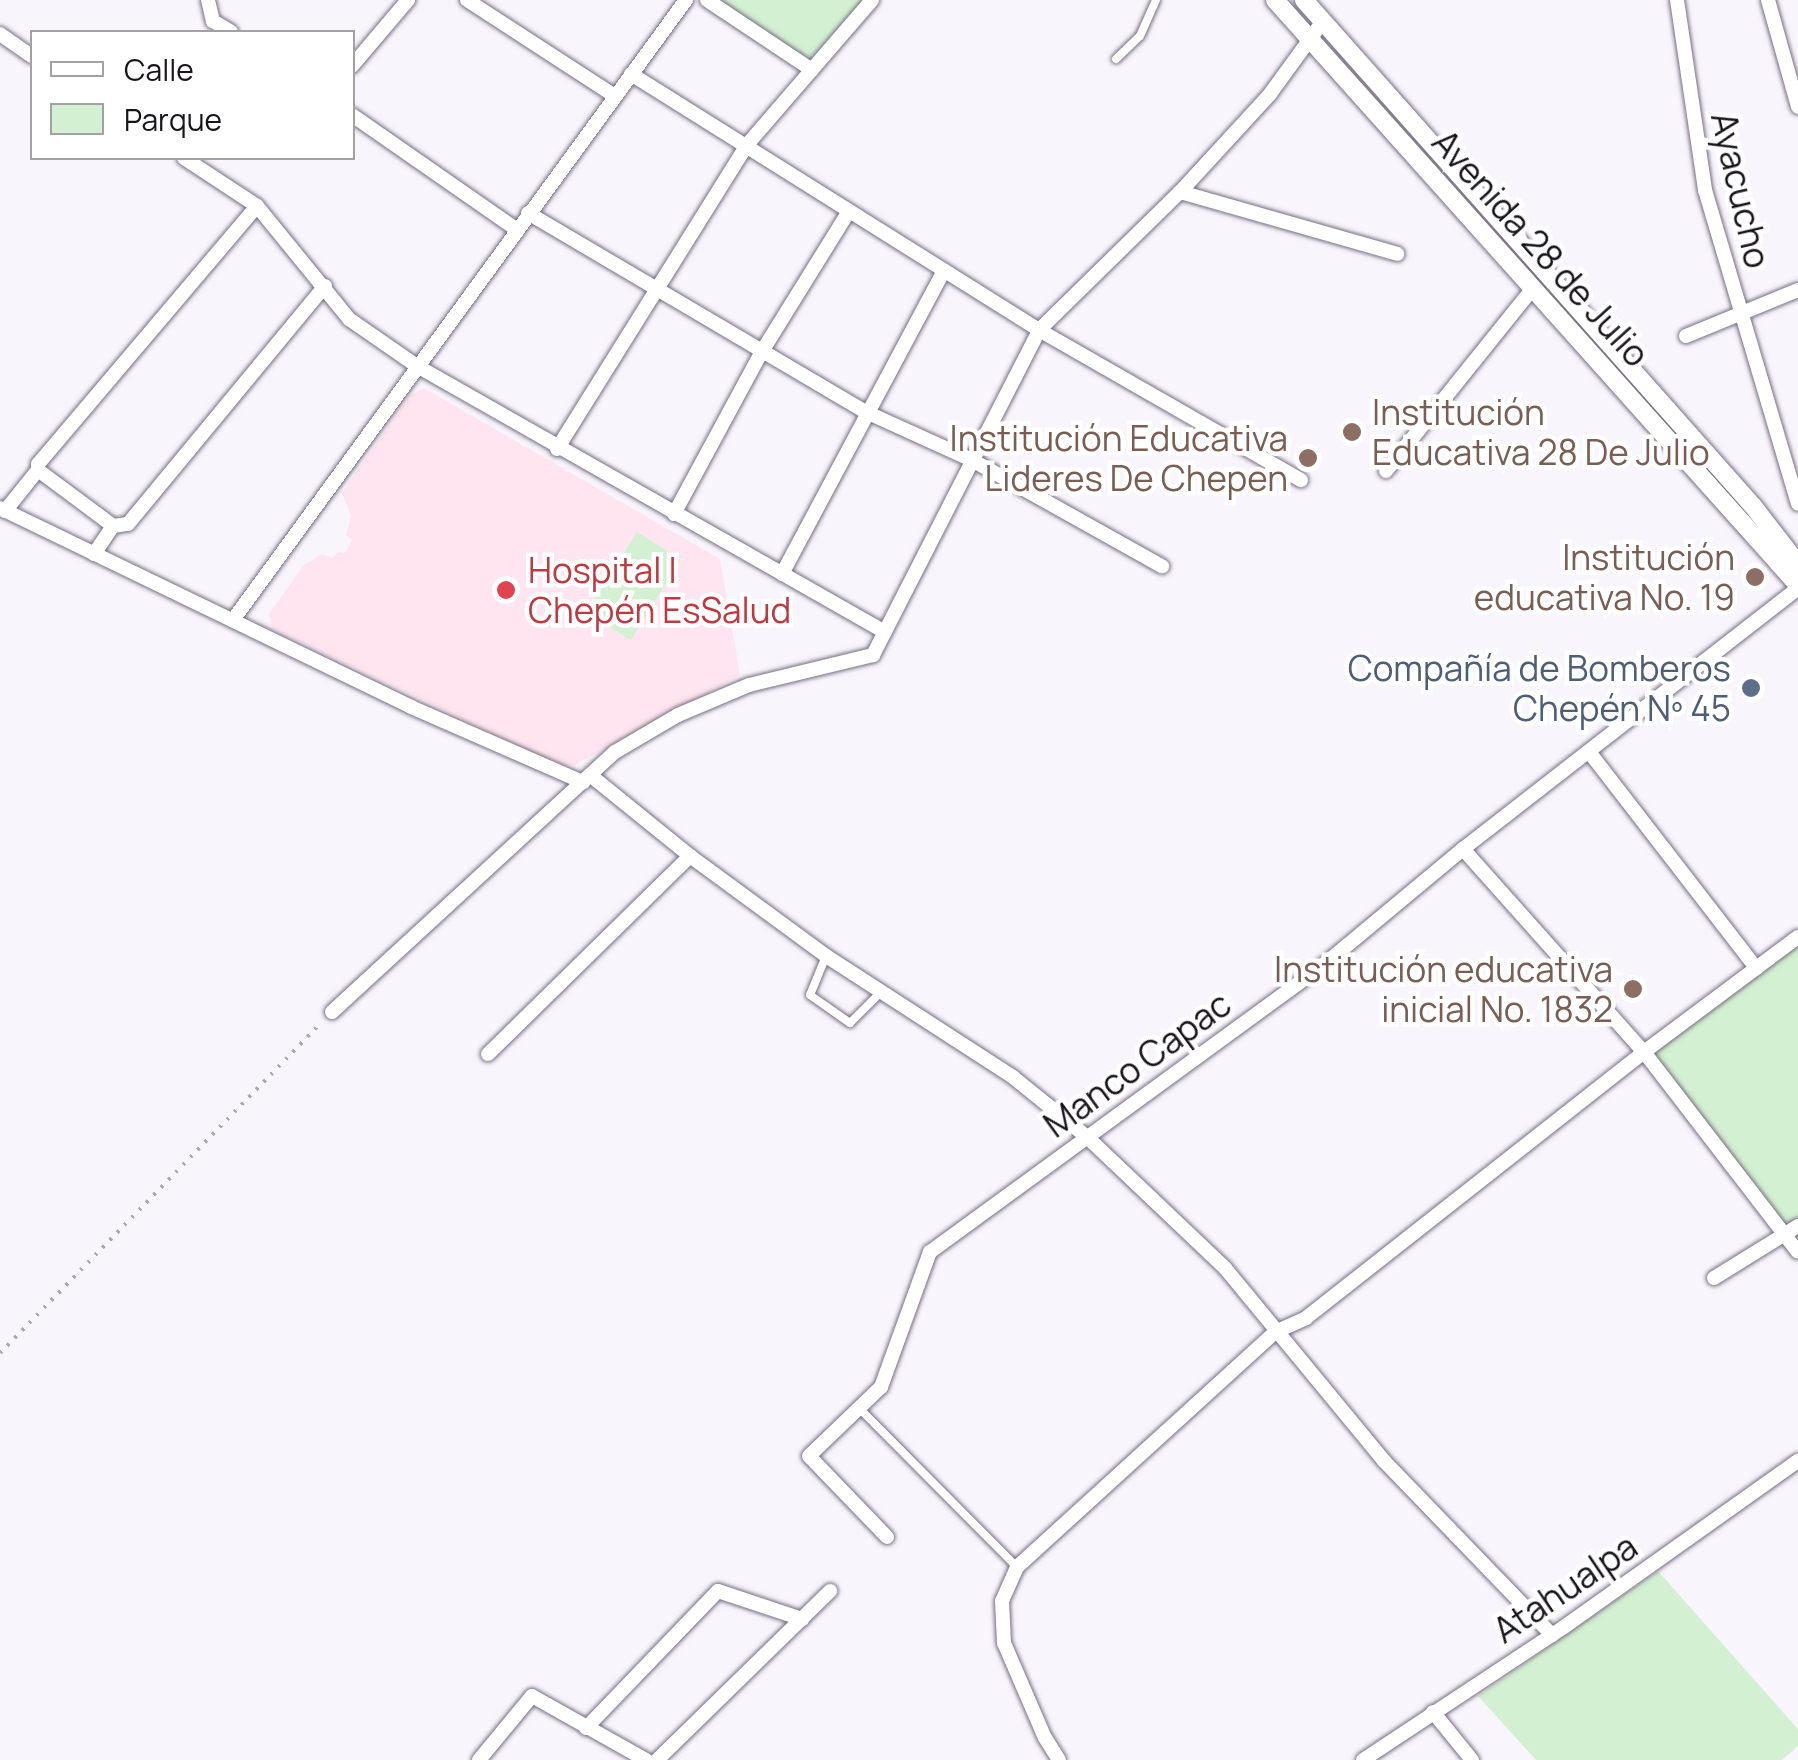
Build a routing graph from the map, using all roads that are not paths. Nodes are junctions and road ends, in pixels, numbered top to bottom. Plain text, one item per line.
1 (208, 0) edge
2 (408, 0) edge
3 (467, 0) edge
4 (686, 0) edge
5 (706, 0) edge
6 (872, 0) edge
7 (1156, 0) edge
8 (1275, 0) edge
9 (1304, 0) edge
10 (1677, 0) edge
11 (1768, 0) edge
12 (1323, 21) junction
13 (227, 30) edge
14 (0, 34) edge
15 (1309, 37) junction
16 (30, 55) edge
17 (1116, 59) dead end
18 (355, 62) edge
19 (812, 70) junction
20 (631, 74) junction
21 (615, 96) junction
22 (1798, 106) edge
23 (355, 117) edge
24 (746, 146) junction
25 (187, 160) edge
26 (1180, 192) junction
27 (257, 206) junction
28 (849, 210) junction
29 (528, 213) junction
30 (1484, 218) junction
31 (516, 229) junction
32 (1397, 254) dead end
33 (944, 270) junction
34 (325, 286) junction
35 (1533, 288) junction
36 (657, 290) junction
37 (1798, 290) edge
38 (1740, 316) junction
39 (1039, 330) junction
40 (1686, 336) dead end
41 (761, 353) junction
42 (416, 366) junction
43 (1618, 370) junction
44 (866, 412) junction
45 (557, 449) junction
46 (972, 460) junction
47 (38, 470) junction
48 (1386, 471) dead end
49 (1301, 480) dead end
50 (1798, 503) edge
51 (2, 509) edge
52 (674, 514) junction
53 (113, 526) junction
54 (94, 554) junction
55 (1798, 564) edge
56 (1162, 566) dead end
57 (782, 574) junction
58 (1798, 587) edge
59 (233, 620) junction
60 (885, 632) junction
61 (1590, 753) junction
62 (587, 778) junction
63 (1463, 849) junction
64 (690, 856) junction
65 (1798, 937) edge
66 (826, 956) junction
67 (1756, 968) junction
68 (881, 992) junction
69 (332, 1012) road end
70 (1644, 1052) junction
71 (488, 1054) dead end
72 (1088, 1137) junction
73 (1798, 1226) edge
74 (1784, 1235) junction
75 (1798, 1252) edge
76 (1714, 1278) dead end
77 (1276, 1332) junction
78 (860, 1408) junction
79 (1798, 1461) edge
80 (887, 1537) dead end
81 (1017, 1566) junction
82 (830, 1591) dead end
83 (802, 1619) junction
84 (1552, 1635) junction
85 (1433, 1712) junction
86 (586, 1728) junction
87 (1372, 1758) edge
88 (479, 1760) edge
89 (646, 1760) edge
90 (657, 1760) edge
91 (1059, 1760) edge
92 (1472, 1760) edge

1 - 13 street
2 - 18 street
3 - 21 street
4 - 20 street
5 - 19 street
6 - 19 street
7 - 17 lane
8 - 15 street, Avenida 28 de Julio
9 - 12 street, Avenida 28 de Julio
10 - 38 street, Ayacucho
11 - 22 street
12 - 15 street
12 - 30 street, Avenida 28 de Julio
14 - 16 street
15 - 26 street
15 - 30 street, Avenida 28 de Julio
19 - 24 street
20 - 21 street
20 - 24 street
21 - 29 street
23 - 31 street
24 - 28 street
24 - 36 street
25 - 27 street
26 - 32 street
26 - 39 street
27 - 34 street
27 - 47 street
28 - 33 street
28 - 41 street
29 - 31 street
29 - 36 street
30 - 35 street, Avenida 28 de Julio
30 - 43 street, Avenida 28 de Julio
31 - 42 street
33 - 39 street
33 - 44 street
34 - 42 street
34 - 53 street
35 - 43 street, Avenida 28 de Julio
35 - 48 street
36 - 41 street
36 - 45 street
37 - 38 street
38 - 40 street
38 - 50 street, Ayacucho
39 - 46 street
39 - 49 street
41 - 44 street
41 - 52 street
42 - 45 street
42 - 59 street
43 - 55 street, Avenida 28 de Julio
43 - 58 street, Avenida 28 de Julio
44 - 46 street
44 - 57 street
45 - 52 street
46 - 56 street
46 - 60 street
47 - 51 street
47 - 53 street
51 - 54 street
52 - 57 street
53 - 54 street
54 - 59 street
57 - 60 street
58 - 61 street, Manco Capac
59 - 62 street
60 - 62 street
61 - 63 street, Manco Capac
61 - 67 street
62 - 64 street
62 - 69 street
63 - 70 street
63 - 72 street, Manco Capac
64 - 66 street
64 - 71 street
65 - 67 street
66 - 68 street
66 - 68 lane
67 - 70 street
68 - 72 street
70 - 74 street
70 - 77 street
72 - 77 street
72 - 78 street, Manco Capac
73 - 74 street
74 - 75 street
74 - 76 street
77 - 81 street
77 - 84 street
78 - 80 street, Manco Capac
78 - 81 lane
79 - 84 street, Atahualpa
81 - 91 street
82 - 83 street
83 - 86 street
83 - 90 street
84 - 85 street, Atahualpa
85 - 87 street, Atahualpa
85 - 92 street
86 - 88 street
86 - 89 street

